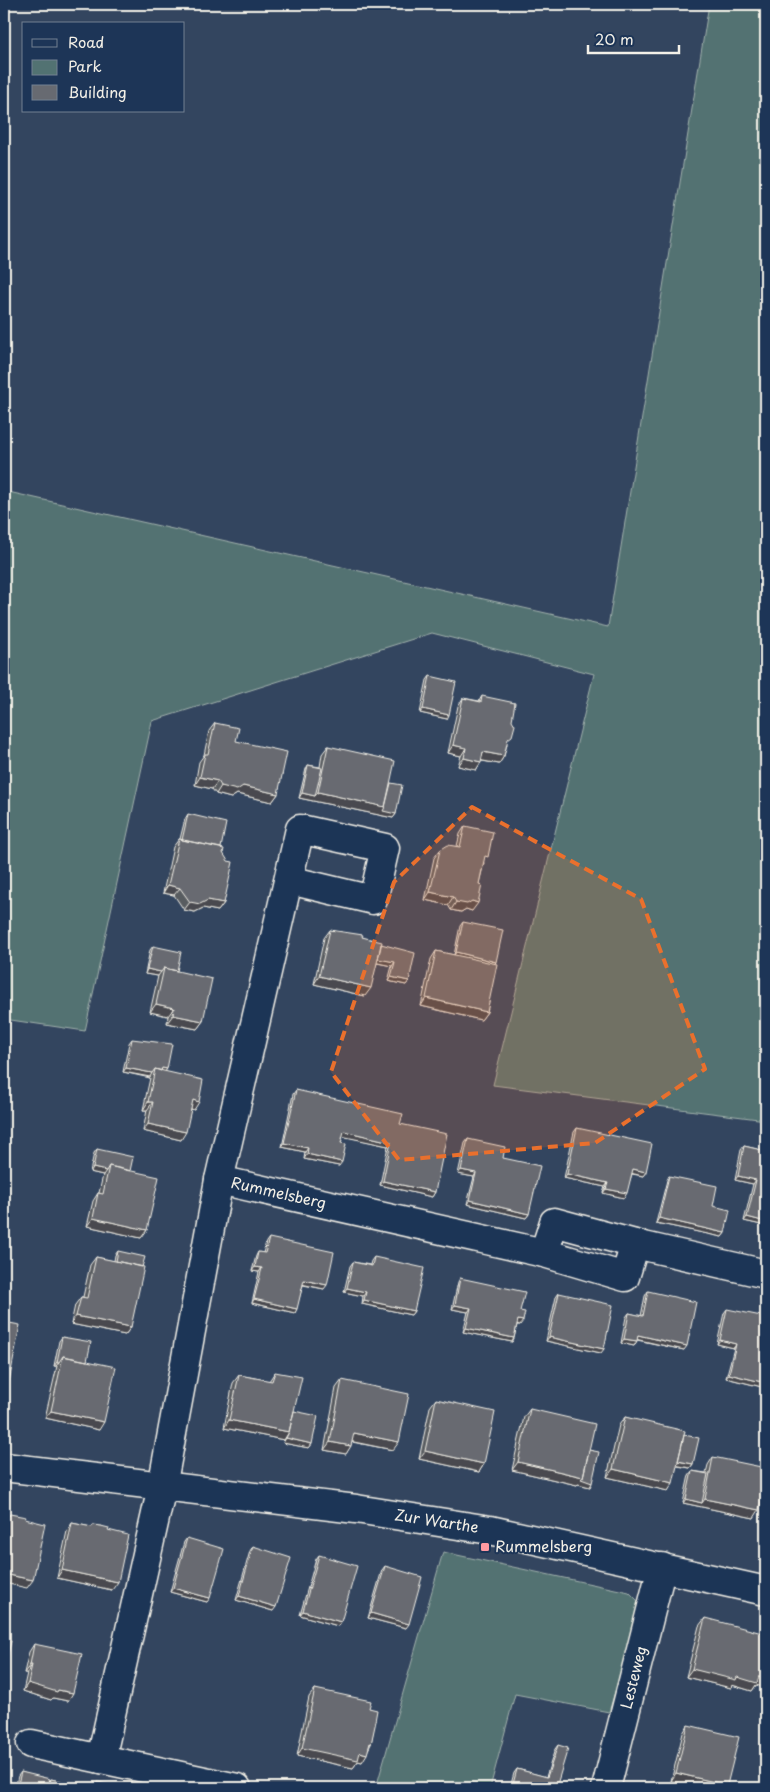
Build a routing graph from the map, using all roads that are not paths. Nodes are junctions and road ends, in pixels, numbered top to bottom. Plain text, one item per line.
1 (288, 880) dead end
2 (219, 1180) junction
3 (766, 1274) edge
4 (4, 1467) edge
5 (162, 1487) junction
6 (662, 1567) junction
7 (766, 1591) edge
8 (31, 1744) dead end
9 (101, 1759) junction
10 (237, 1788) edge
11 (606, 1788) edge

1 - 2 street, Rummelsberg
2 - 3 street, Rummelsberg
2 - 5 street, Rummelsberg
4 - 5 street, Zur Warthe
5 - 6 street, Zur Warthe
5 - 9 street
6 - 7 street, Zur Warthe
6 - 11 street, Lesteweg
8 - 9 street
9 - 10 street

